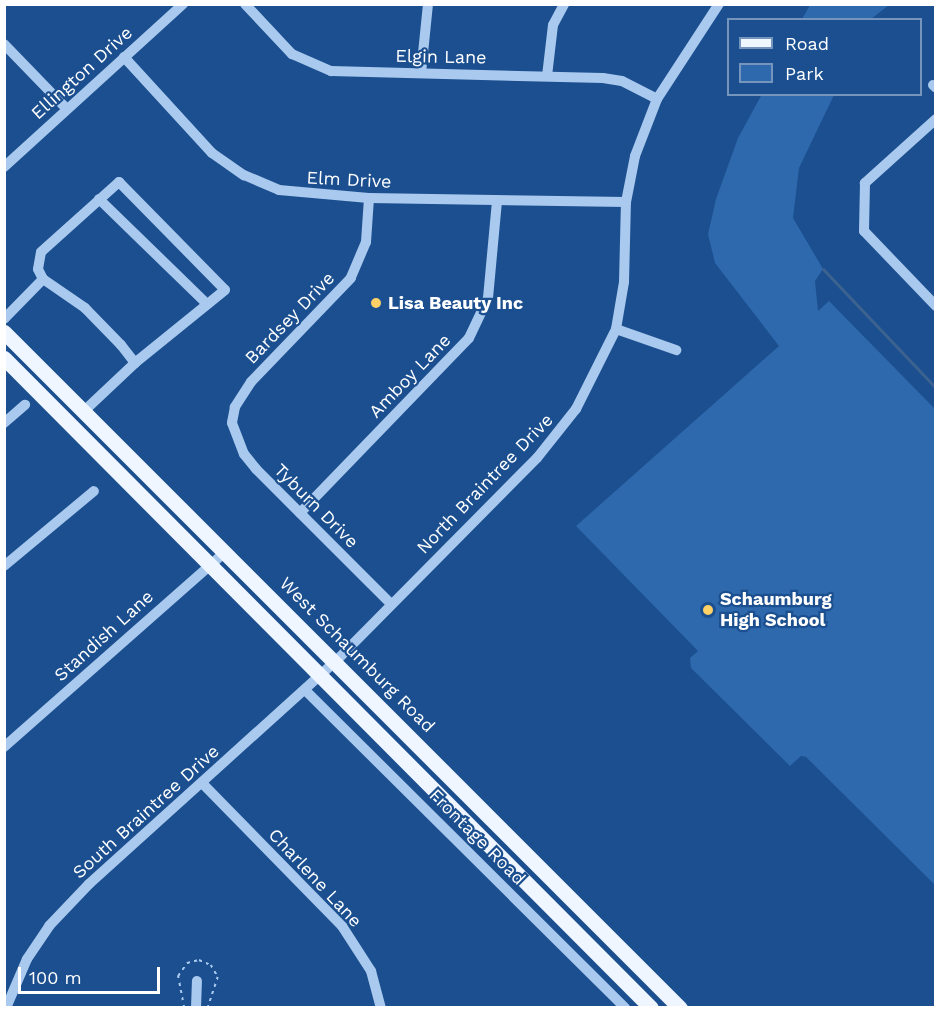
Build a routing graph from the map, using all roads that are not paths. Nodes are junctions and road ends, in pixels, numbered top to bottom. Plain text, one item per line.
1 (183, 4) edge
2 (245, 4) edge
3 (428, 4) edge
4 (564, 4) edge
5 (719, 4) edge
6 (4, 44) edge
7 (124, 57) junction
8 (421, 73) junction
9 (547, 76) junction
10 (657, 99) junction
11 (66, 108) junction
12 (936, 119) edge
13 (4, 167) edge
14 (369, 198) junction
15 (99, 199) junction
16 (497, 201) junction
17 (626, 202) junction
18 (43, 279) junction
19 (934, 300) edge
20 (207, 304) junction
21 (4, 319) edge
22 (616, 329) junction
23 (4, 332) edge
24 (676, 350) dead end
25 (4, 358) edge
26 (135, 363) junction
27 (25, 405) dead end
28 (84, 411) junction
29 (4, 423) edge
30 (232, 423) joint
31 (94, 491) dead end
32 (300, 513) junction
33 (226, 550) junction
34 (210, 564) junction
35 (4, 566) edge
36 (391, 603) junction
37 (336, 661) junction
38 (321, 675) junction
39 (305, 690) junction
40 (4, 747) edge
41 (203, 784) junction
42 (197, 981) dead end
43 (6, 1008) edge
44 (196, 1008) edge
45 (381, 1008) edge
46 (625, 1008) edge
47 (651, 1008) edge
48 (680, 1008) edge

1 - 7 street, Ellington Drive
2 - 8 street, Elgin Lane
3 - 8 street
4 - 9 street
5 - 10 street, North Braintree Drive
6 - 11 street
7 - 11 street, Ellington Drive
7 - 14 street, Elm Drive
8 - 9 street, Elgin Lane
9 - 10 street, Elgin Lane
10 - 17 street, North Braintree Drive
11 - 13 street, Ellington Drive
12 - 19 street
14 - 16 street, Elm Drive
14 - 30 street, Bardsey Drive
15 - 18 street
15 - 20 street
15 - 20 street
16 - 17 street, Elm Drive
16 - 32 street, Amboy Lane
17 - 22 street, North Braintree Drive
18 - 21 street
18 - 26 street
20 - 26 street
22 - 24 street
22 - 36 street, North Braintree Drive
23 - 28 main road, West Schaumburg Road
25 - 34 main road
26 - 28 street
27 - 29 street
28 - 33 main road, West Schaumburg Road
30 - 32 street, Tyburn Drive
31 - 35 street
32 - 36 street, Tyburn Drive
33 - 34 street, Standish Lane
33 - 37 main road, West Schaumburg Road
34 - 38 main road
34 - 40 street, Standish Lane
36 - 37 street, North Braintree Drive
37 - 38 street, South Braintree Drive
37 - 48 main road, West Schaumburg Road
38 - 39 street, South Braintree Drive
38 - 47 main road
39 - 41 street, South Braintree Drive
39 - 46 street, Frontage Road
41 - 43 street, South Braintree Drive
41 - 45 street, Charlene Lane
42 - 44 street

